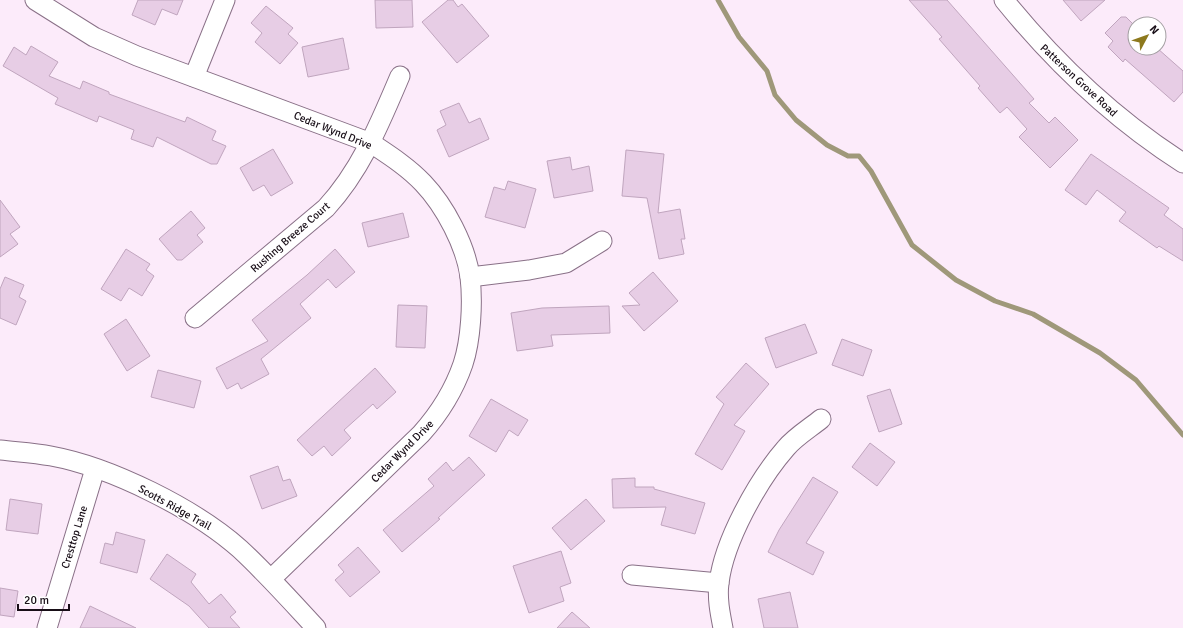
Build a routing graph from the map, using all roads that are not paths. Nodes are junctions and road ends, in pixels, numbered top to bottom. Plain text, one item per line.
1 (34, 0) edge
2 (225, 0) edge
3 (1004, 0) edge
4 (400, 76) dead end
5 (194, 77) junction
6 (371, 143) junction
7 (1183, 163) edge
8 (602, 241) dead end
9 (470, 277) junction
10 (195, 318) dead end
11 (821, 419) dead end
12 (0, 450) edge
13 (95, 469) junction
14 (632, 576) dead end
15 (271, 579) junction
16 (719, 583) junction
17 (47, 628) edge
18 (316, 628) edge
19 (723, 628) edge

1 - 5 street, Cedar Wynd Drive
2 - 5 street
3 - 7 street, Patterson Grove Road
4 - 6 street, Rushing Breeze Court
5 - 6 street, Cedar Wynd Drive
6 - 9 street, Cedar Wynd Drive
6 - 10 street, Rushing Breeze Court
8 - 9 street
9 - 15 street, Cedar Wynd Drive
11 - 16 street
12 - 13 street, Scotts Ridge Trail
13 - 15 street, Scotts Ridge Trail
13 - 17 street, Cresttop Lane
14 - 16 street
15 - 18 street, Scotts Ridge Trail
16 - 19 street

